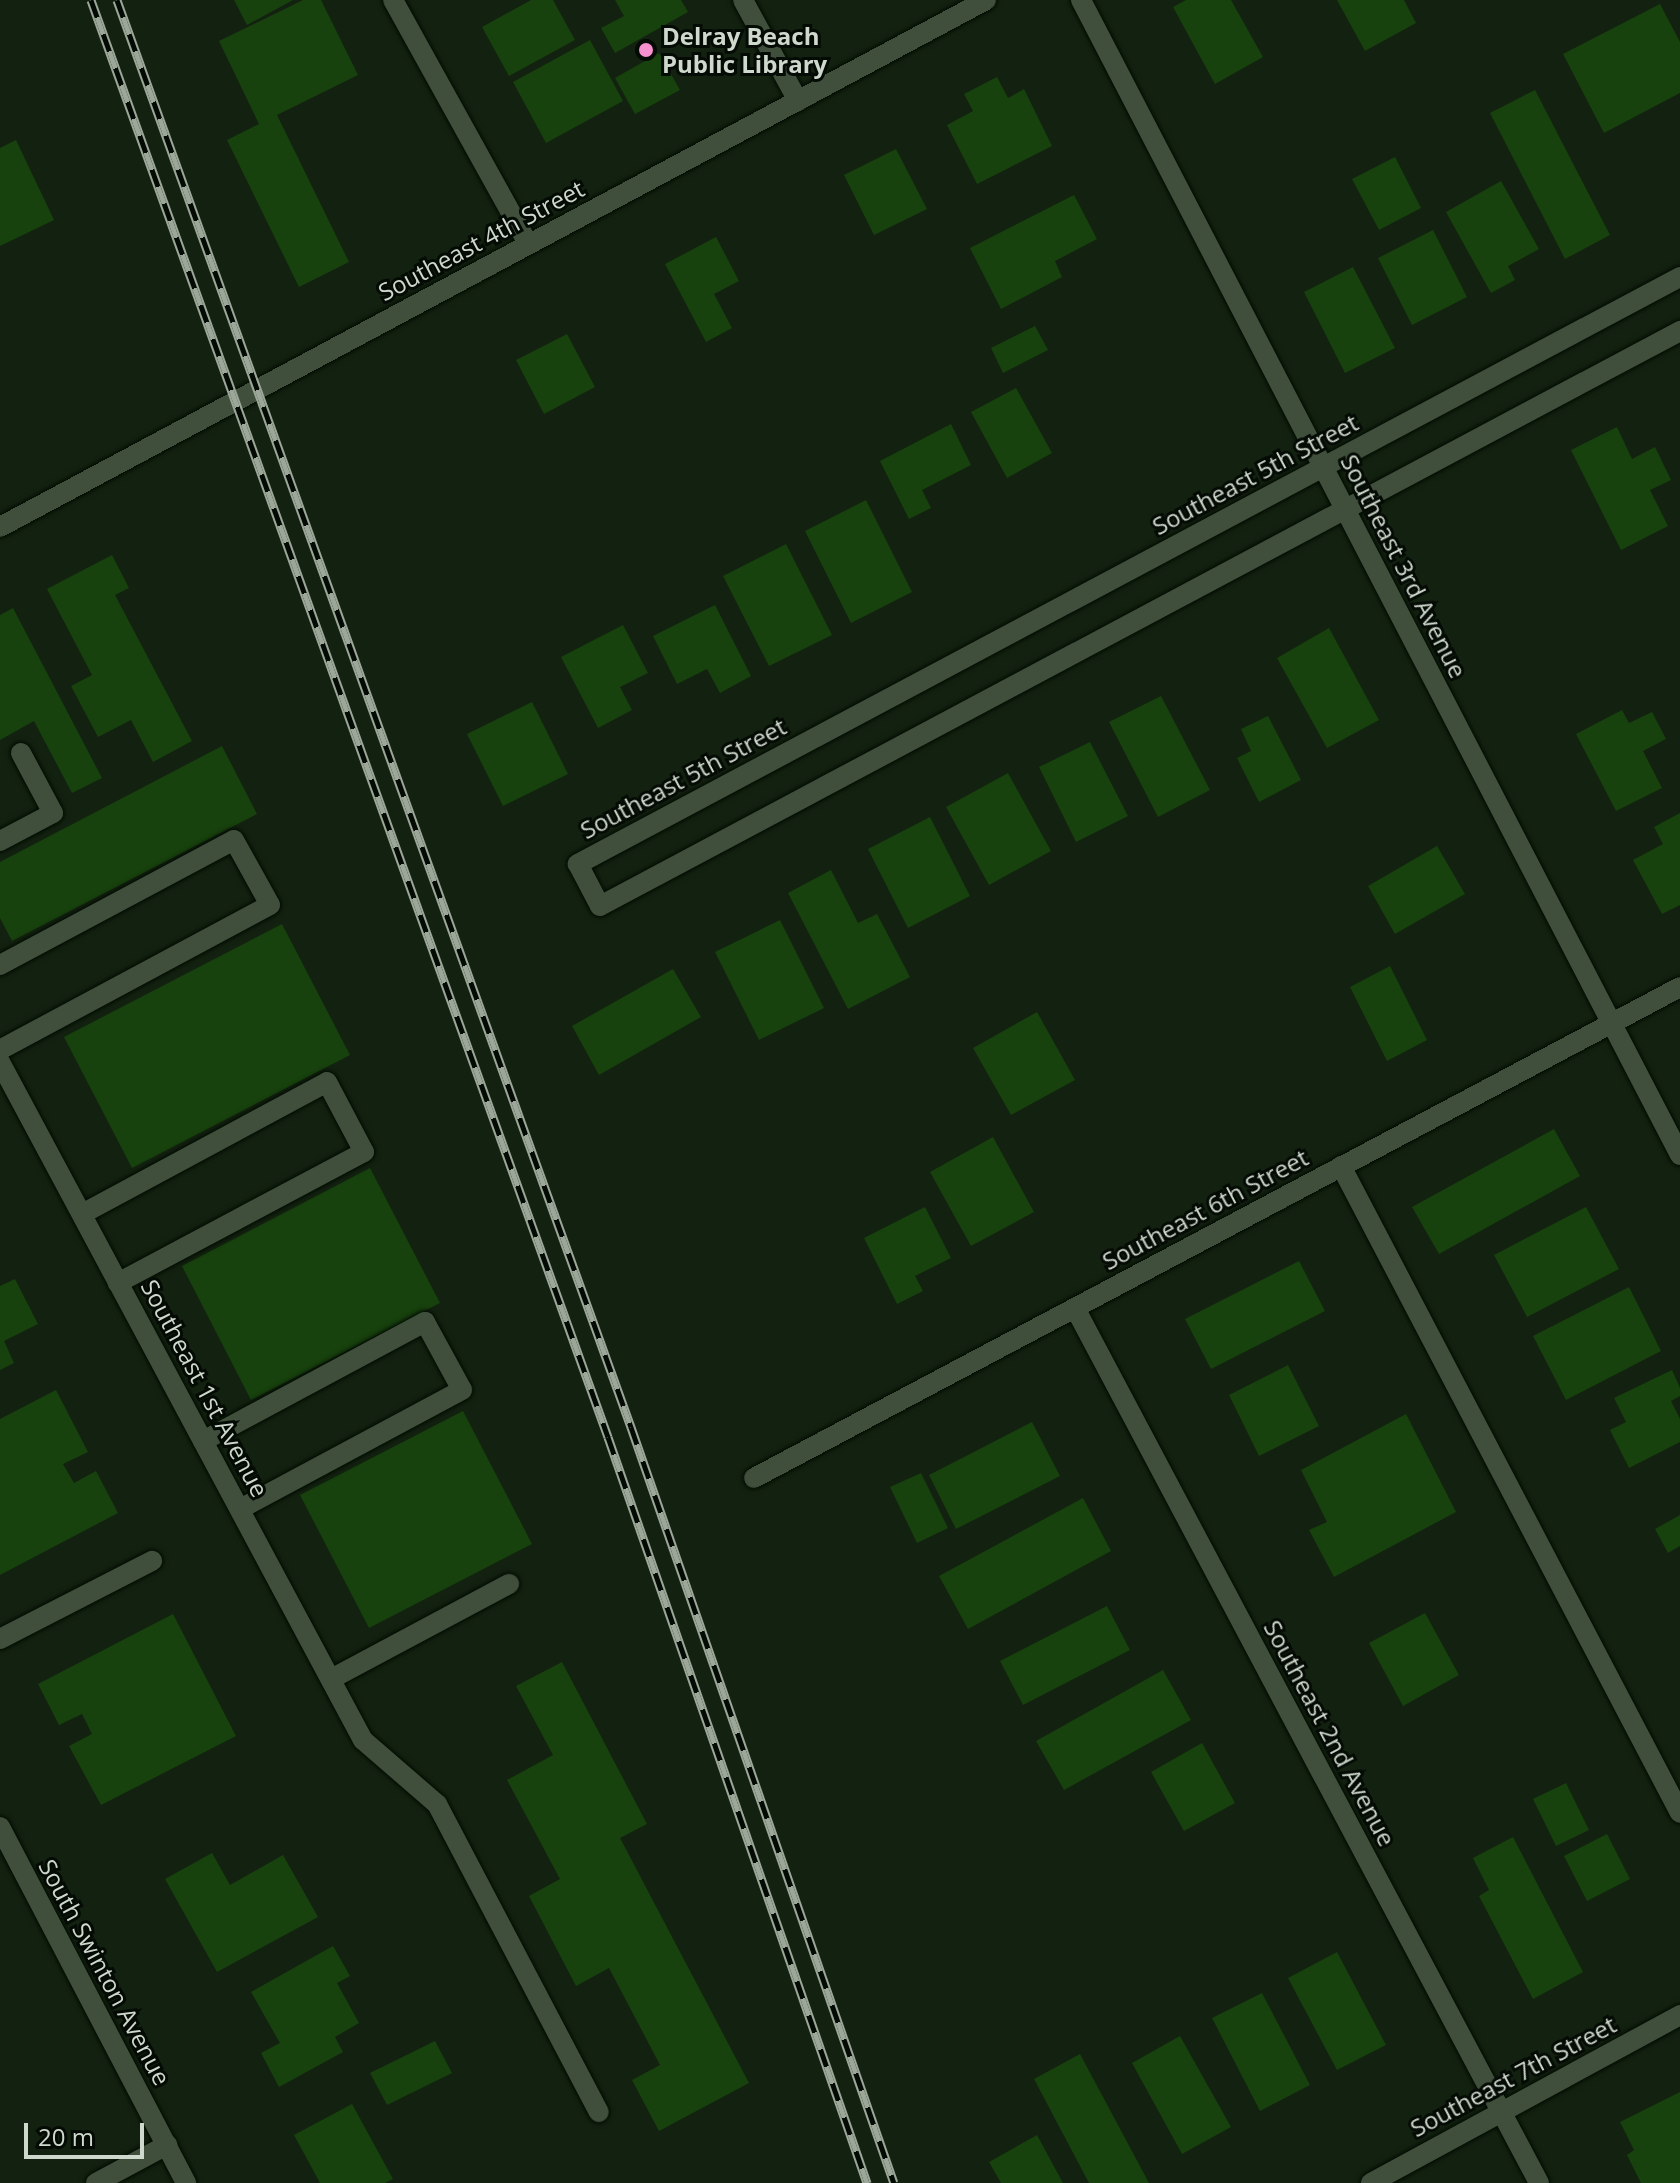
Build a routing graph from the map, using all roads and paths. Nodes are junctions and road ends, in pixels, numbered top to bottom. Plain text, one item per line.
1 (393, 0) edge
2 (743, 0) edge
3 (986, 0) edge
4 (1081, 0) edge
5 (798, 101) junction
6 (528, 244) junction
7 (1680, 277) edge
8 (1680, 331) edge
9 (1324, 467) junction
10 (1346, 509) junction
11 (0, 527) edge
12 (21, 753) dead end
13 (0, 841) edge
14 (0, 965) edge
15 (1680, 987) edge
16 (1611, 1023) junction
17 (0, 1050) edge
18 (0, 1062) edge
19 (1680, 1155) edge
20 (1341, 1166) junction
21 (82, 1214) junction
22 (118, 1283) junction
23 (1075, 1308) junction
24 (203, 1441) junction
25 (754, 1478) dead end
26 (240, 1509) junction
27 (152, 1561) dead end
28 (509, 1584) dead end
29 (0, 1639) edge
30 (331, 1679) junction
31 (1680, 1813) edge
32 (0, 1827) edge
33 (1680, 2015) edge
34 (1501, 2110) junction
35 (599, 2112) dead end
36 (167, 2145) junction
37 (96, 2183) edge
38 (186, 2183) edge
39 (1371, 2183) edge
40 (1539, 2183) edge

1 - 6 street
2 - 5 street
3 - 5 street, Southeast 4th Street
4 - 9 street, Southeast 3rd Avenue
5 - 6 street, Southeast 4th Street
6 - 11 street, Southeast 4th Street
7 - 9 street, Southeast 5th Street
8 - 10 street, Southeast 5th Street
9 - 10 street, Southeast 3rd Avenue
9 - 10 street, Southeast 5th Street
10 - 16 street, Southeast 3rd Avenue
12 - 13 street
14 - 17 street
15 - 16 street, Southeast 6th Street
16 - 19 street, Southeast 3rd Avenue
16 - 20 street, Southeast 6th Street
18 - 21 street, Southeast 1st Avenue
20 - 23 street, Southeast 6th Street
20 - 31 street
21 - 22 street, Southeast 1st Avenue
21 - 22 street
22 - 24 street, Southeast 1st Avenue
23 - 25 street, Southeast 6th Street
23 - 34 street, Southeast 2nd Avenue
24 - 26 street, Southeast 1st Avenue
24 - 26 street
26 - 30 street, Southeast 1st Avenue
27 - 29 street
28 - 30 street
30 - 35 street, Southeast 1st Avenue
32 - 36 street, South Swinton Avenue
33 - 34 street, Southeast 7th Street
34 - 39 street, Southeast 7th Street
34 - 40 street, Southeast 2nd Avenue
36 - 37 street
36 - 38 street, South Swinton Avenue

